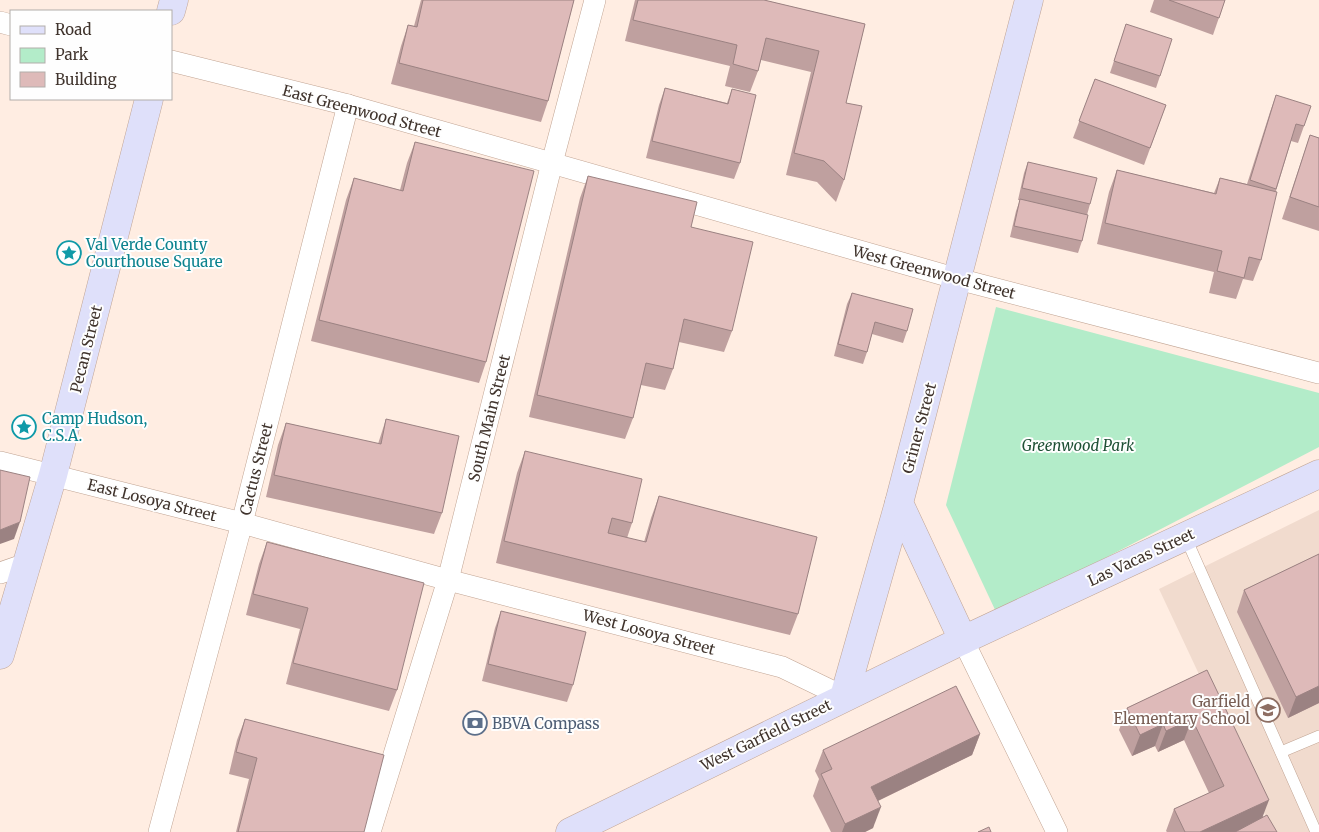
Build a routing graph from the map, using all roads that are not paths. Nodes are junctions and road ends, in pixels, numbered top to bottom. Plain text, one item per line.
1 (596, 0) edge
2 (1029, 0) edge
3 (172, 61) edge
4 (149, 100) edge
5 (348, 105) junction
6 (552, 163) junction
7 (958, 279) junction
8 (1319, 373) edge
9 (0, 462) edge
10 (1319, 474) edge
11 (54, 475) junction
12 (899, 503) junction
13 (242, 523) junction
14 (1185, 536) junction
15 (29, 563) junction
16 (0, 573) edge
17 (448, 580) junction
18 (962, 640) junction
19 (0, 655) edge
20 (844, 697) junction
21 (1319, 736) edge
22 (1281, 752) junction
23 (159, 832) edge
24 (370, 832) edge
25 (570, 832) edge
26 (1057, 832) edge
27 (1316, 832) edge

1 - 6 street, South Main Street
2 - 7 street, Griner Street
3 - 5 street, East Greenwood Street
4 - 11 street, Pecan Street
5 - 6 street, East Greenwood Street
5 - 13 street, Cactus Street
6 - 7 street, West Greenwood Street
6 - 17 street, South Main Street
7 - 8 street, West Greenwood Street
7 - 12 street, Griner Street
9 - 11 street, East Losoya Street
10 - 14 street, Las Vacas Street
11 - 13 street, East Losoya Street
11 - 15 street, Pecan Street
12 - 18 street
12 - 20 street, Griner Street
13 - 17 street, East Losoya Street
13 - 23 street, Cactus Street
14 - 18 street, Las Vacas Street
14 - 22 lane
15 - 16 street
15 - 19 street, Pecan Street
17 - 20 street, West Losoya Street
17 - 24 street, South Main Street
18 - 20 street, West Garfield Street
18 - 26 street
20 - 25 street, West Garfield Street
21 - 22 lane
22 - 27 lane

